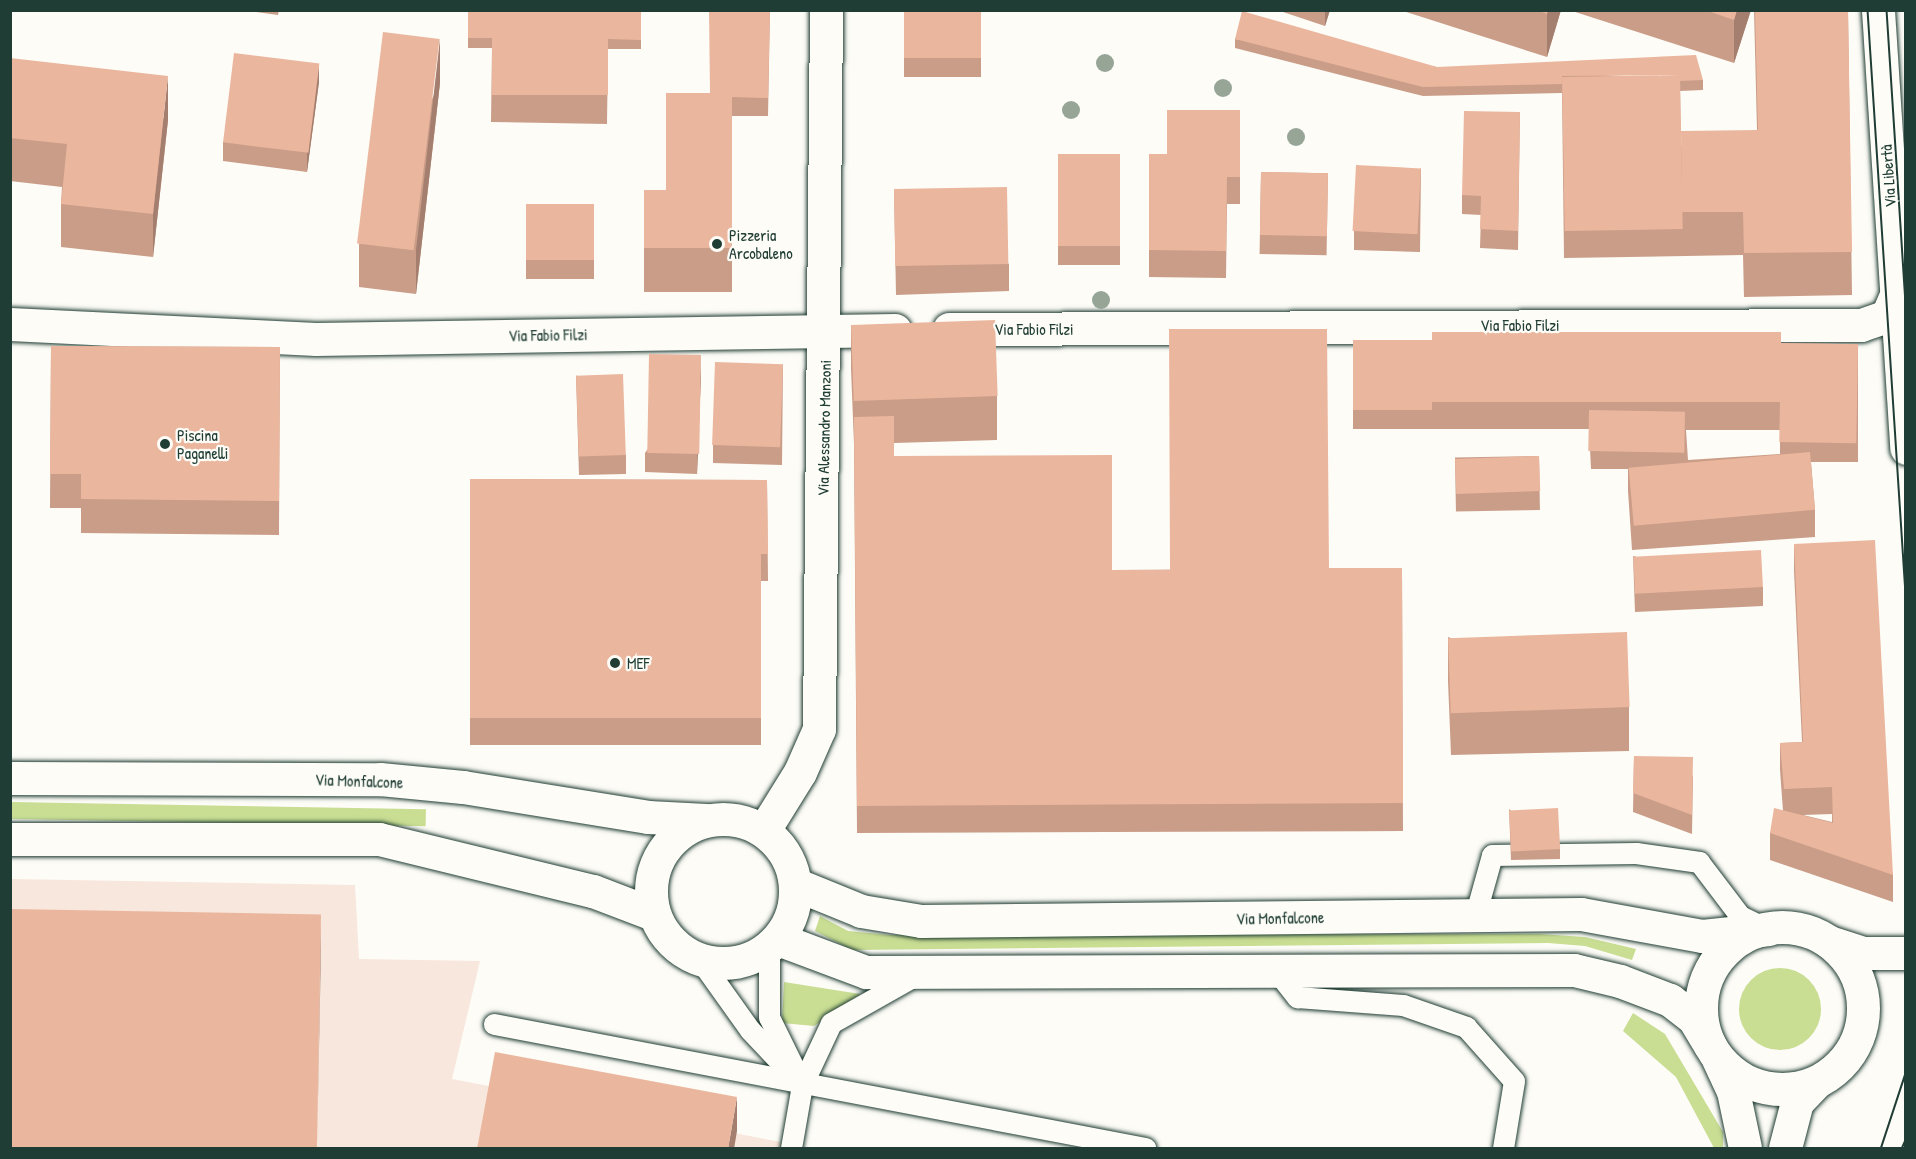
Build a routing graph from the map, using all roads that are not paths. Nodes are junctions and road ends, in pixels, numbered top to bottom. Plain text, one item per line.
1 (826, 10) edge
2 (1878, 10) edge
3 (1896, 295) junction
4 (10, 324) edge
5 (825, 330) junction
6 (1905, 448) edge
7 (10, 778) edge
8 (706, 820) junction
9 (764, 830) junction
10 (10, 840) edge
11 (795, 884) junction
12 (653, 914) junction
13 (1475, 916) junction
14 (1769, 929) junction
15 (1825, 939) junction
16 (773, 944) junction
17 (1905, 953) edge
18 (700, 960) junction
19 (1275, 969) junction
20 (922, 971) junction
21 (494, 1024) dead end
22 (1713, 1051) junction
23 (1816, 1082) junction
24 (802, 1085) junction
25 (791, 1149) edge
26 (1146, 1149) edge
27 (1503, 1149) edge
28 (1745, 1149) edge
29 (1785, 1149) edge

1 - 5 street, Via Alessandro Manzoni
2 - 3 street, Via Libertà
3 - 5 street, Via Fabio Filzi
3 - 6 street, Via Libertà
4 - 5 street, Via Fabio Filzi
5 - 9 street, Via Alessandro Manzoni
7 - 8 street, Via Monfalcone
8 - 9 street
8 - 12 street
9 - 11 street
10 - 12 street
11 - 13 street, Via Monfalcone
11 - 16 street
12 - 18 street
13 - 14 street, Via Monfalcone
13 - 14 lane
14 - 15 street
14 - 22 street
15 - 17 street
15 - 23 street
16 - 18 street
16 - 20 street
16 - 24 lane
18 - 24 lane
19 - 20 street
19 - 22 street
19 - 27 lane
20 - 24 lane
21 - 24 lane
22 - 23 street
22 - 28 street
23 - 29 street
24 - 25 lane
24 - 26 lane

